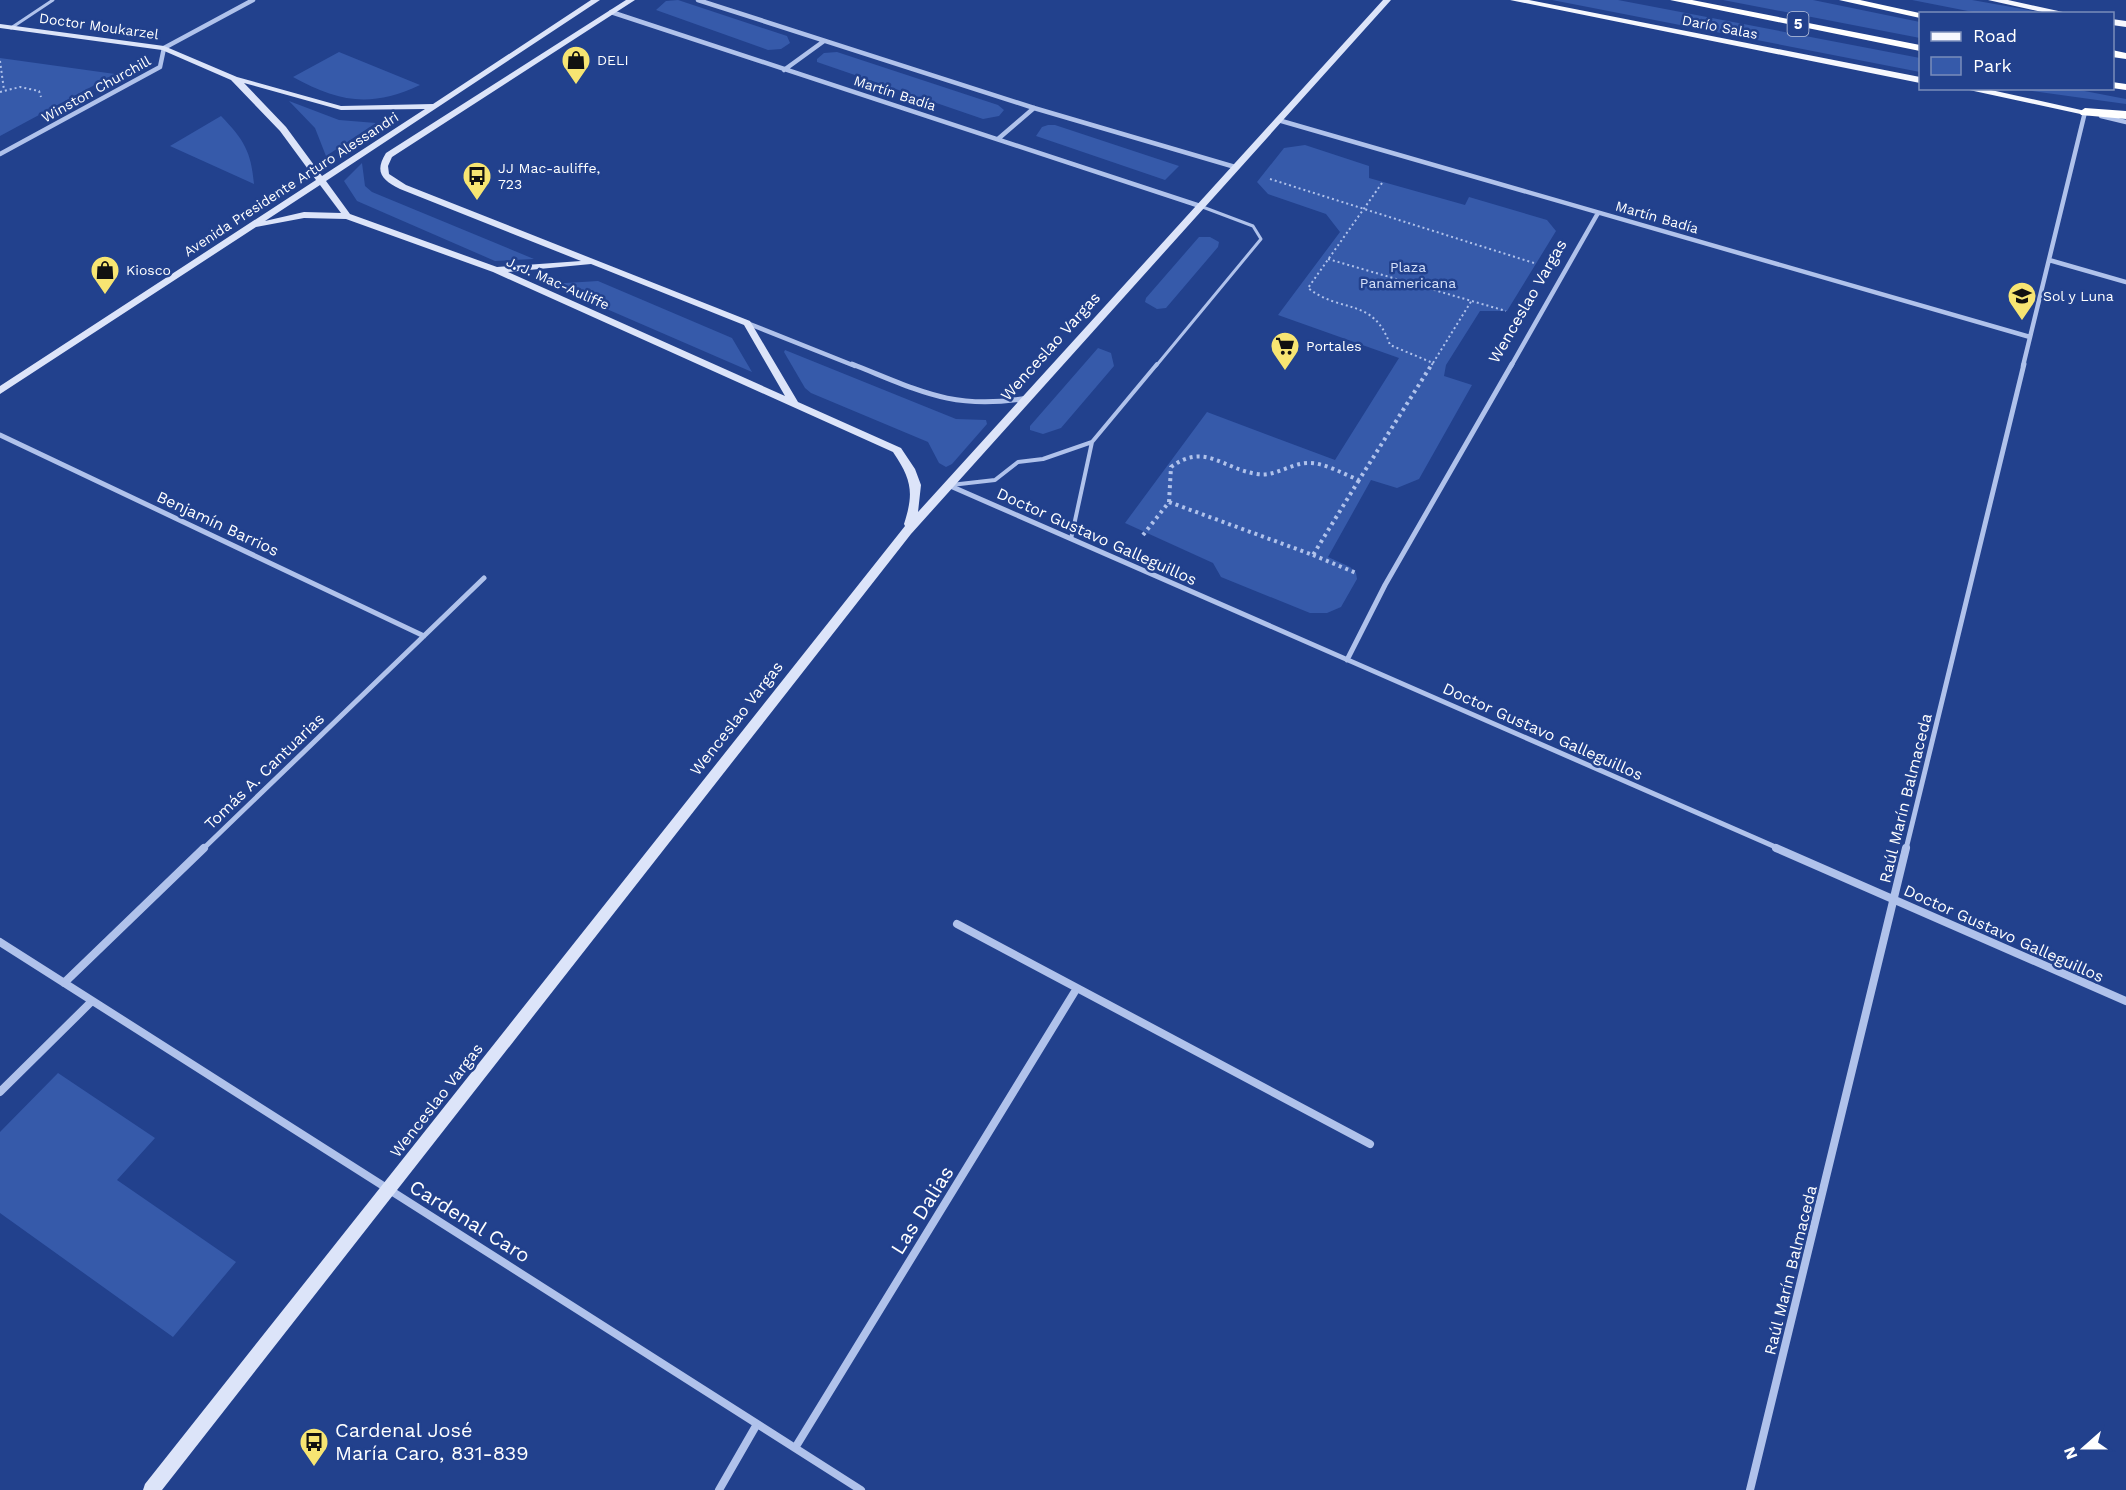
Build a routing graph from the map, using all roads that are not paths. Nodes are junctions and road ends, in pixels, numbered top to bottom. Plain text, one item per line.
1 (52, 0) edge
2 (253, 0) edge
3 (596, 0) edge
4 (631, 0) edge
5 (698, 0) edge
6 (1387, 0) edge
7 (1515, 0) edge
8 (1675, 0) edge
9 (1844, 0) edge
10 (1998, 0) edge
11 (611, 12) junction
12 (2058, 12) edge
13 (1919, 15) edge
14 (0, 26) edge
15 (11, 27) junction
16 (824, 41) junction
17 (164, 48) junction
18 (1919, 48) edge
19 (784, 70) junction
20 (234, 78) junction
21 (1919, 80) edge
22 (1975, 90) edge
23 (435, 106) junction
24 (1034, 108) junction
25 (2085, 112) junction
26 (2126, 115) edge
27 (1278, 120) junction
28 (2126, 122) edge
29 (998, 139) junction
30 (0, 154) edge
31 (389, 155) joint
32 (1235, 167) junction
33 (320, 181) junction
34 (1200, 206) junction
35 (1598, 213) junction
36 (347, 216) junction
37 (244, 231) junction
38 (2049, 260) junction
39 (592, 263) junction
40 (496, 270) junction
41 (2126, 282) edge
42 (747, 323) junction
43 (2030, 338) junction
44 (0, 391) edge
45 (1027, 398) junction
46 (794, 403) junction
47 (0, 435) edge
48 (1092, 442) junction
49 (948, 485) junction
50 (907, 531) junction
51 (1071, 539) junction
52 (484, 579) dead end
53 (424, 636) junction
54 (1347, 660) junction
55 (1894, 900) junction
56 (957, 924) dead end
57 (0, 942) edge
58 (64, 983) junction
59 (1077, 988) junction
60 (92, 1001) junction
61 (2126, 1001) edge
62 (0, 1092) edge
63 (1370, 1144) dead end
64 (388, 1189) junction
65 (757, 1424) junction
66 (795, 1448) junction
67 (152, 1490) edge
68 (719, 1490) edge
69 (860, 1490) edge
70 (1750, 1490) edge

1 - 15 lane
2 - 17 street, Winston Churchill
3 - 23 main road, Avenida Presidente Arturo Alessandri
4 - 11 main road, Avenida Presidente Arturo Alessandri
5 - 16 street, Martín Badía
6 - 27 main road, Wenceslao Vargas
7 - 21 main road, Darío Salas
8 - 18 highway, 5
9 - 13 highway
10 - 12 main road
11 - 19 street, Martín Badía
11 - 31 main road, Avenida Presidente Arturo Alessandri
14 - 15 main road, Doctor Moukarzel
15 - 17 main road, Doctor Moukarzel
16 - 19 street
16 - 24 street, Martín Badía
17 - 20 main road, Doctor Moukarzel
17 - 30 street, Winston Churchill
19 - 29 street, Martín Badía
20 - 23 main road
20 - 33 main road, Doctor Moukarzel
22 - 25 main road
23 - 33 main road, Avenida Presidente Arturo Alessandri
24 - 29 street
24 - 32 street, Martín Badía
25 - 26 highway
25 - 28 street
25 - 38 street, Raúl Marín Balmaceda
27 - 32 main road, Wenceslao Vargas
27 - 35 street, Martín Badía
29 - 34 street, Martín Badía
31 - 39 main road, J. J. Mac-Auliffe
32 - 34 main road, Wenceslao Vargas
33 - 36 main road
33 - 37 main road, Avenida Presidente Arturo Alessandri
34 - 45 main road, Wenceslao Vargas
34 - 48 lane
35 - 43 street, Martín Badía
35 - 54 street, Wenceslao Vargas
36 - 37 main road
36 - 40 main road, J. J. Mac-Auliffe
37 - 44 main road, Avenida Presidente Arturo Alessandri
38 - 41 street
38 - 43 street, Raúl Marín Balmaceda
39 - 40 main road
39 - 42 main road, J. J. Mac-Auliffe
40 - 46 main road, J. J. Mac-Auliffe
42 - 45 street, J. J. Mac-Auliffe
42 - 46 main road
43 - 55 street, Raúl Marín Balmaceda
45 - 49 main road, Wenceslao Vargas
46 - 50 main road, J. J. Mac-Auliffe
47 - 53 street, Benjamín Barrios
48 - 49 lane
48 - 51 lane
49 - 50 main road, Wenceslao Vargas
49 - 51 street, Doctor Gustavo Galleguillos
50 - 64 main road, Wenceslao Vargas
51 - 54 street, Doctor Gustavo Galleguillos
52 - 53 street, Tomás A. Cantuarias
53 - 58 street, Tomás A. Cantuarias
54 - 55 street, Doctor Gustavo Galleguillos
55 - 61 street, Doctor Gustavo Galleguillos
55 - 70 street, Raúl Marín Balmaceda
56 - 59 street
57 - 58 street, Cardenal Caro
58 - 60 street, Cardenal Caro
59 - 63 street
59 - 66 street, Las Dalias
60 - 62 street
60 - 64 street, Cardenal Caro
64 - 65 street, Cardenal Caro
64 - 67 main road, Wenceslao Vargas
65 - 66 street, Cardenal Caro
65 - 68 street
66 - 69 street, Cardenal Caro

